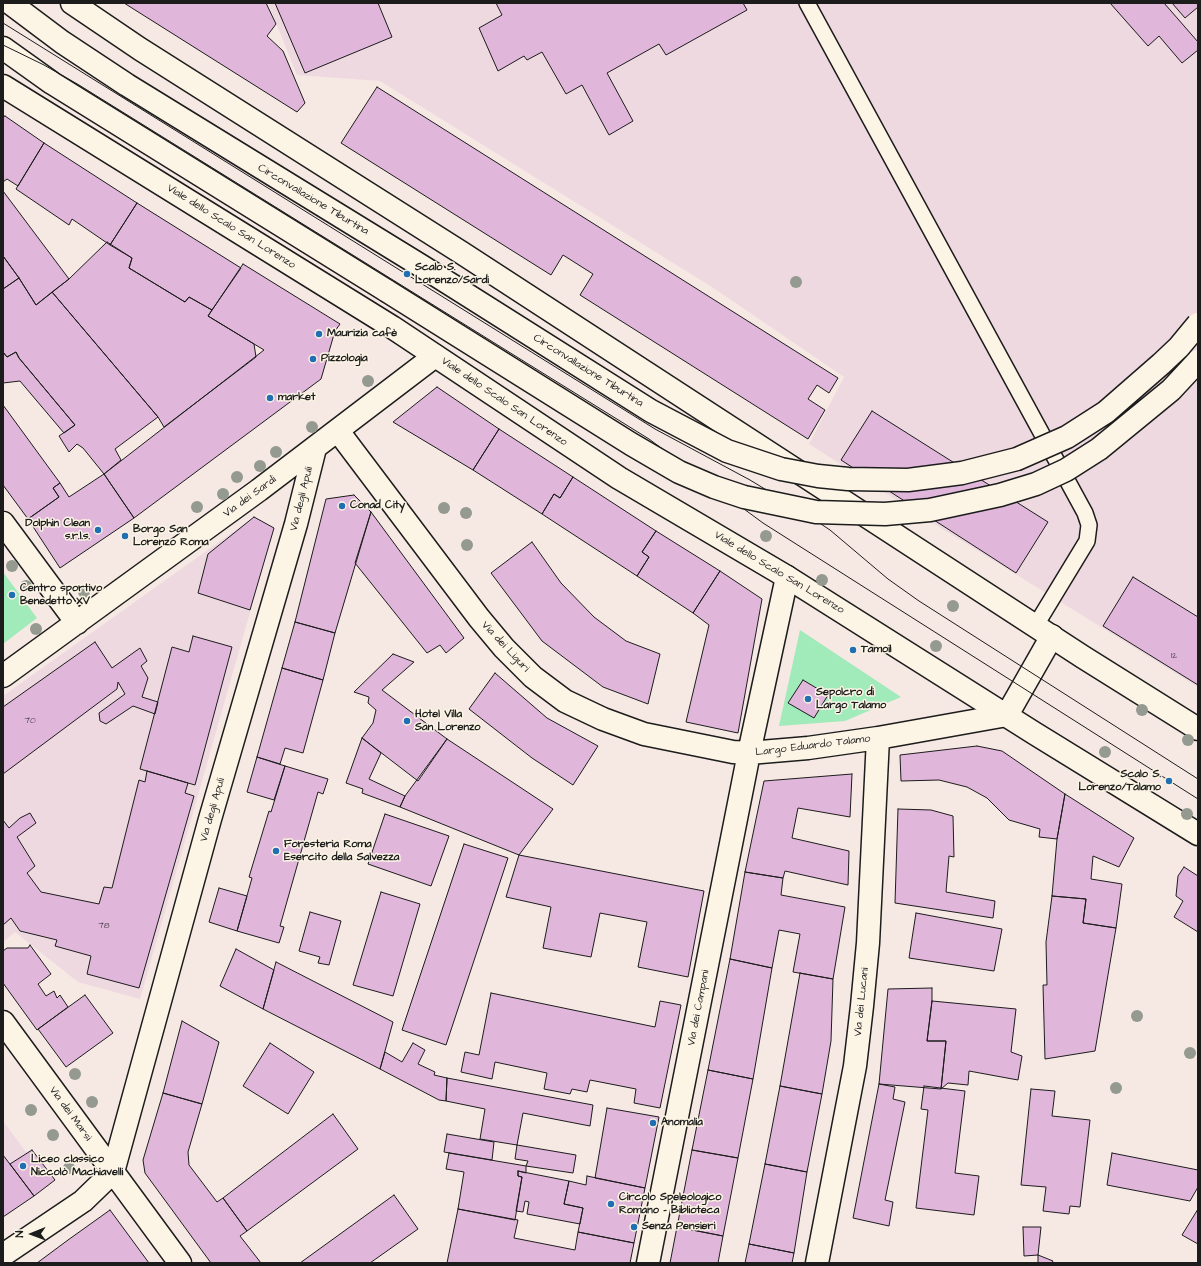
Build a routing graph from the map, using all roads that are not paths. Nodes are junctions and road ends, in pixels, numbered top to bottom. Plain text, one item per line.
1 (10, 3) edge
2 (72, 3) edge
3 (807, 3) edge
4 (3, 48) edge
5 (3, 86) edge
6 (1198, 324) edge
7 (435, 356) junction
8 (1198, 361) edge
9 (338, 431) junction
10 (315, 448) junction
11 (3, 523) edge
12 (787, 577) junction
13 (77, 623) junction
14 (1044, 630) junction
15 (3, 676) edge
16 (1007, 715) junction
17 (1198, 729) edge
18 (878, 738) junction
19 (749, 753) junction
20 (1198, 834) edge
21 (3, 1022) edge
22 (113, 1172) junction
23 (3, 1255) edge
24 (180, 1263) edge
25 (648, 1263) edge
26 (817, 1263) edge

1 - 6 main road, Circonvallazione Tiburtina, bridge
2 - 14 main road
3 - 14 lane
4 - 8 main road, bridge
5 - 7 main road, Viale dello Scalo San Lorenzo
7 - 9 main road, Via dei Sardi
7 - 12 main road, Viale dello Scalo San Lorenzo
9 - 10 main road, Via dei Sardi
9 - 19 main road, Via dei Liguri
10 - 13 main road, Via dei Sardi
10 - 22 main road, Via degli Apuli
11 - 13 main road
12 - 16 main road, Viale dello Scalo San Lorenzo
12 - 19 main road, Largo Eduardo Talamo
13 - 15 main road, Via dei Sardi
14 - 16 main road
14 - 17 main road
16 - 18 main road, Largo Eduardo Talamo
16 - 20 main road, Viale dello Scalo San Lorenzo
18 - 19 main road, Largo Eduardo Talamo
18 - 26 main road, Via dei Lucani
19 - 25 main road, Via dei Campani
21 - 22 main road, Via dei Marsi
22 - 23 main road
22 - 24 main road, Via dei Marsi

